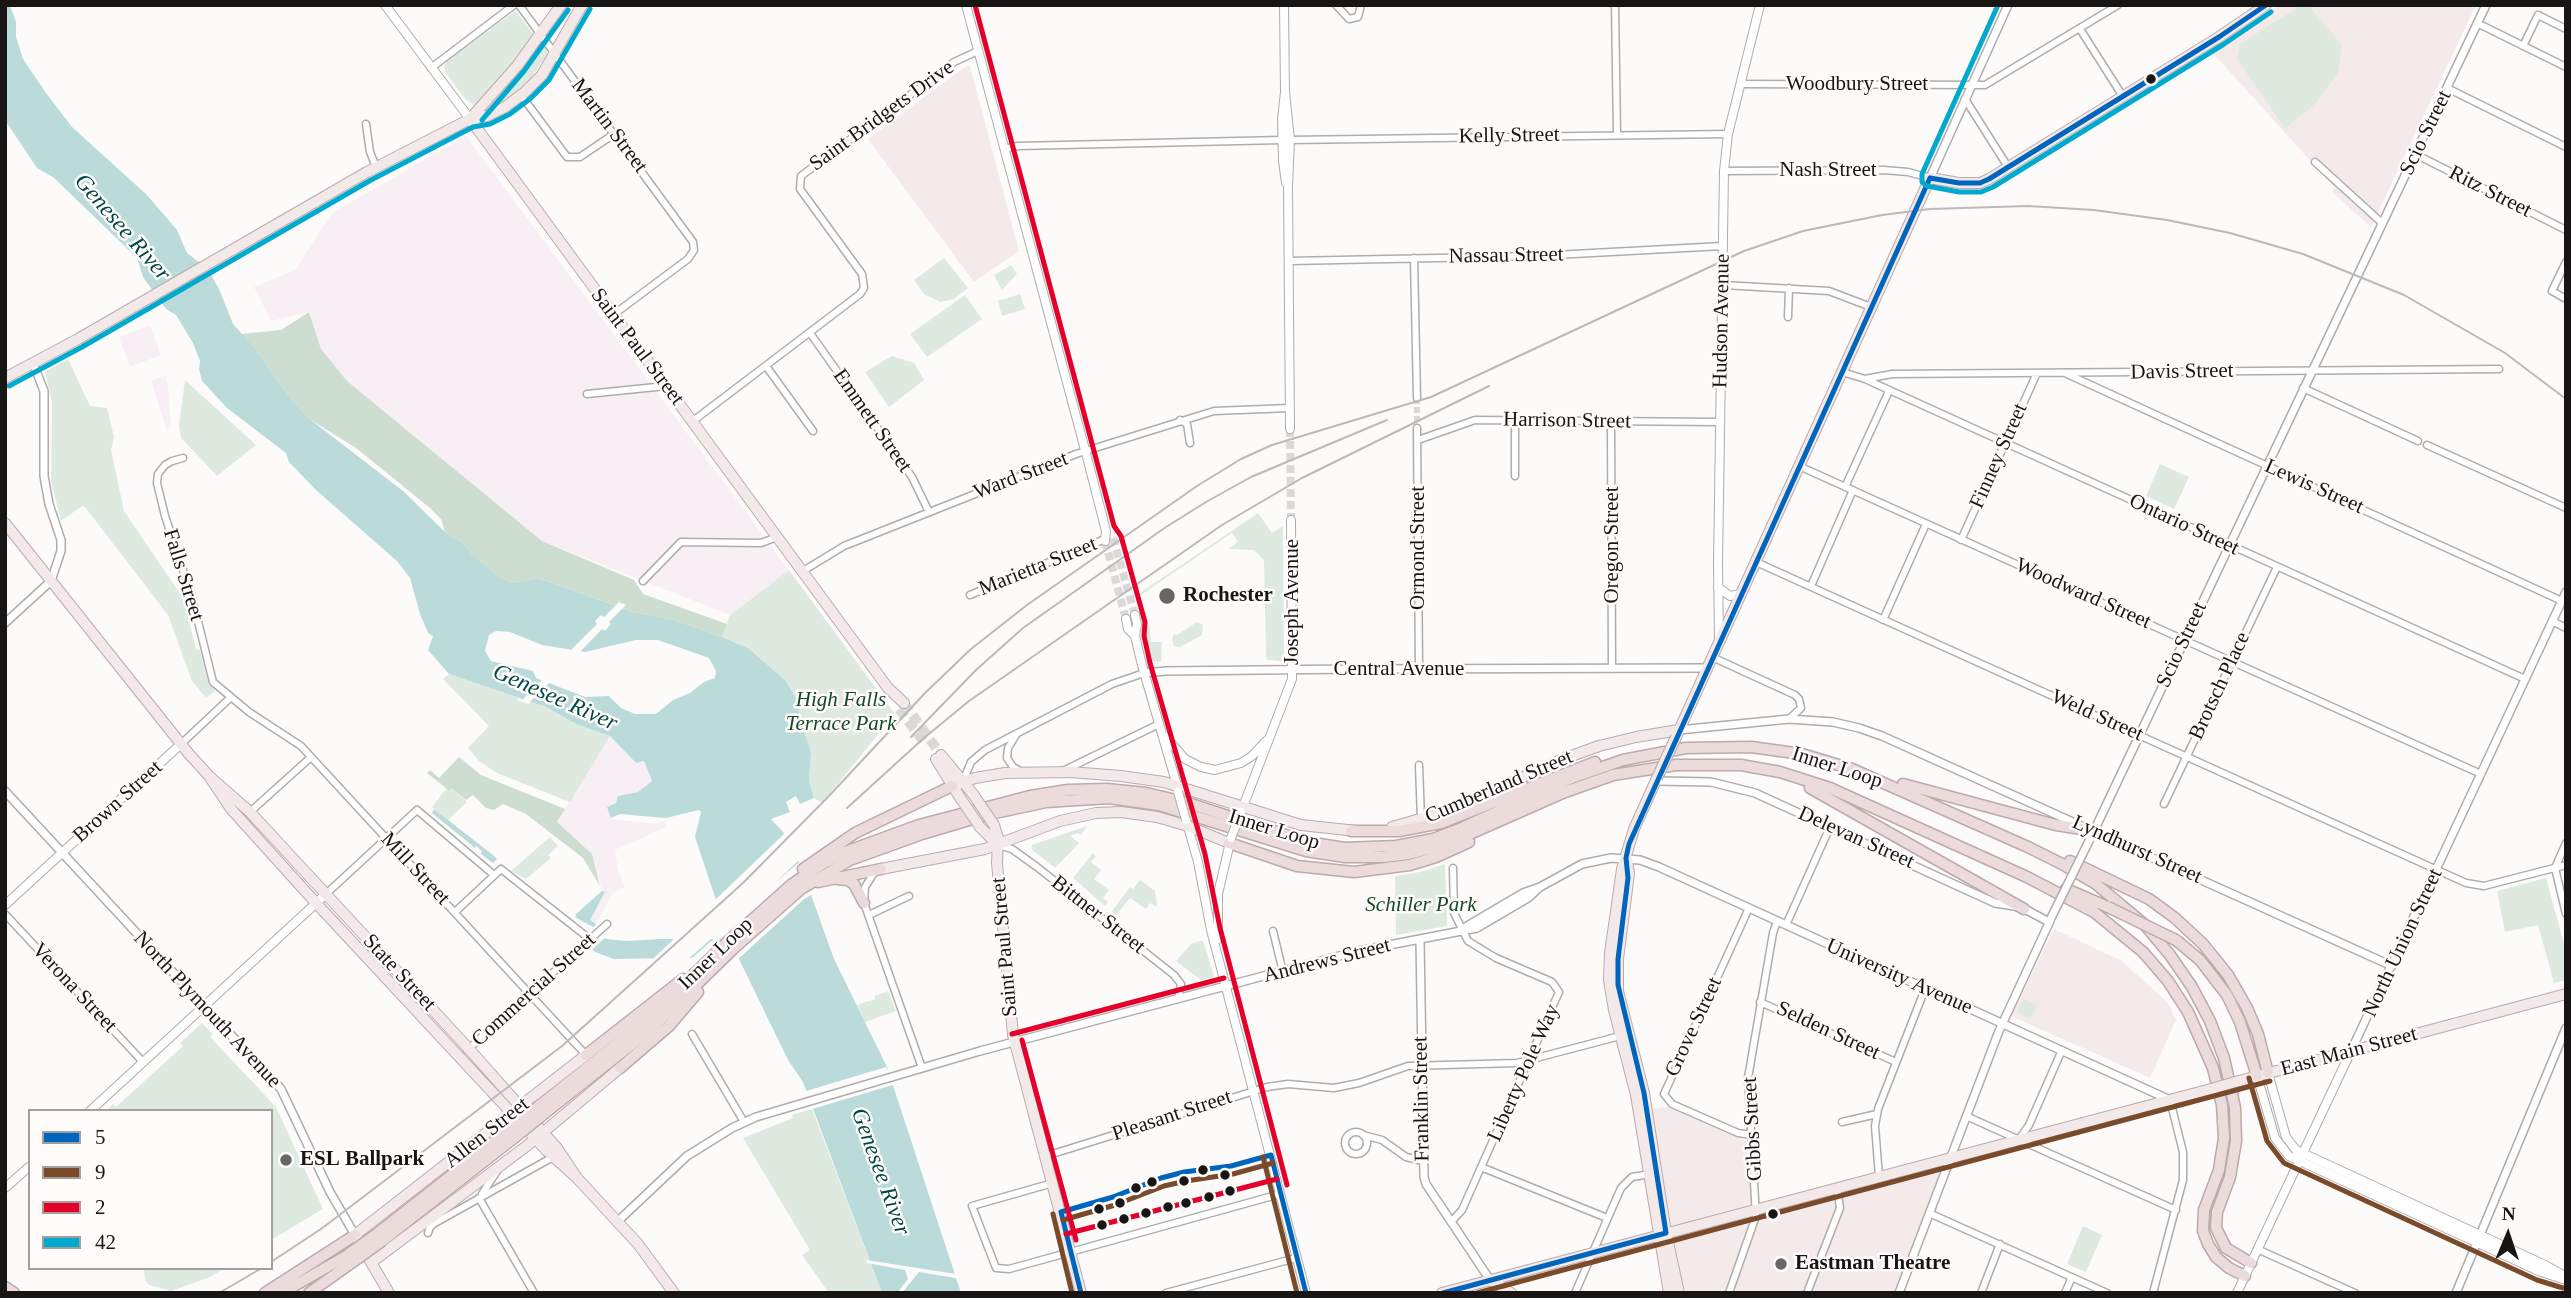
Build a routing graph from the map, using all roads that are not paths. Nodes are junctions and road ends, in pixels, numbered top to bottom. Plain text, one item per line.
1 (385, 5) edge
2 (517, 5) edge
3 (561, 5) edge
4 (582, 5) edge
5 (965, 5) edge
6 (1284, 5) edge
7 (1336, 5) edge
8 (1361, 5) edge
9 (1615, 5) edge
10 (1760, 5) edge
11 (2008, 5) edge
12 (2118, 5) edge
13 (2266, 5) edge
14 (2486, 5) edge
15 (2477, 23) junction
16 (2080, 29) junction
17 (2566, 29) edge
18 (540, 34) junction
19 (2523, 46) junction
20 (978, 51) junction
21 (555, 54) junction
22 (2566, 67) edge
23 (431, 68) junction
24 (1973, 83) junction
25 (1741, 84) junction
26 (2447, 88) junction
27 (521, 95) junction
28 (2122, 95) junction
29 (1965, 99) junction
30 (470, 119) junction
31 (366, 124) dead end
32 (614, 134) junction
33 (1617, 134) junction
34 (1728, 134) junction
35 (1286, 140) junction
36 (2566, 147) edge
37 (1004, 149) junction
38 (2415, 154) junction
39 (2315, 162) dead end
40 (376, 167) junction
41 (2008, 167) junction
42 (1724, 171) junction
43 (1930, 178) junction
44 (2382, 223) junction
45 (2566, 230) edge
46 (1723, 246) junction
47 (1415, 258) junction
48 (1289, 261) junction
49 (2566, 262) edge
50 (1723, 285) junction
51 (1789, 289) junction
52 (2566, 299) edge
53 (1871, 307) junction
54 (613, 315) junction
55 (1788, 317) dead end
56 (810, 333) junction
57 (33, 363) junction
58 (766, 366) junction
59 (2499, 369) dead end
60 (2312, 370) junction
61 (1842, 372) junction
62 (2037, 373) junction
63 (2066, 373) junction
64 (7, 374) edge
65 (1865, 379) junction
66 (666, 386) junction
67 (2304, 388) junction
68 (1889, 391) junction
69 (587, 394) dead end
70 (1417, 398) tunnel mouth
71 (1290, 408) junction
72 (1180, 420) junction
73 (1515, 420) junction
74 (693, 421) junction
75 (1611, 421) junction
76 (1720, 422) junction
77 (1418, 428) tunnel mouth
78 (1290, 429) tunnel mouth
79 (813, 431) dead end
80 (1418, 439) junction
81 (2418, 441) dead end
82 (1190, 443) dead end
83 (2005, 443) junction
84 (2427, 445) dead end
85 (1086, 451) junction
86 (183, 458) dead end
87 (1799, 466) junction
88 (2267, 466) junction
89 (1514, 476) dead end
90 (1849, 489) junction
91 (2566, 508) edge
92 (929, 512) junction
93 (1291, 520) tunnel mouth
94 (5, 523) edge
95 (1926, 524) junction
96 (777, 537) junction
97 (1107, 537) joint
98 (1961, 540) junction
99 (2229, 545) junction
100 (1756, 562) junction
101 (2277, 567) junction
102 (803, 571) junction
103 (51, 581) junction
104 (643, 581) dead end
105 (1811, 586) junction
106 (1718, 587) junction
107 (2566, 592) edge
108 (1741, 594) junction
109 (970, 595) dead end
110 (2562, 600) junction
111 (1135, 615) tunnel mouth
112 (1126, 619) tunnel mouth
113 (1883, 620) junction
114 (2552, 621) junction
115 (5, 623) edge
116 (2566, 628) edge
117 (1135, 636) junction
118 (2184, 640) junction
119 (1719, 641) junction
120 (1712, 657) junction
121 (2231, 661) junction
122 (1612, 668) junction
123 (1707, 668) junction
124 (1419, 669) junction
125 (1292, 670) junction
126 (1144, 673) junction
127 (2525, 679) junction
128 (230, 698) junction
129 (902, 706) tunnel mouth
130 (1789, 719) junction
131 (1159, 724) junction
132 (1274, 728) junction
133 (1021, 732) junction
134 (1677, 734) junction
135 (1882, 736) joint
136 (2139, 736) junction
137 (181, 744) junction
138 (1673, 749) junction
139 (311, 757) junction
140 (939, 757) tunnel mouth
141 (2186, 757) junction
142 (1419, 765) dead end
143 (1741, 765) junction
144 (1852, 769) junction
145 (1025, 772) junction
146 (1061, 772) junction
147 (2481, 774) junction
148 (210, 777) junction
149 (1656, 779) junction
150 (958, 783) junction
151 (1177, 789) junction
152 (5, 791) edge
153 (1553, 797) junction
154 (2164, 804) dead end
155 (1242, 809) junction
156 (250, 811) junction
157 (1958, 816) junction
158 (1420, 820) junction
159 (1187, 823) junction
160 (1830, 827) junction
161 (1351, 831) junction
162 (2092, 835) junction
163 (386, 838) junction
164 (1230, 840) junction
165 (2566, 843) edge
166 (998, 845) junction
167 (62, 853) junction
168 (1979, 855) junction
169 (1626, 858) junction
170 (2566, 864) edge
171 (2555, 867) junction
172 (1453, 868) dead end
173 (881, 869) junction
174 (2438, 871) junction
175 (494, 875) junction
176 (808, 877) junction
177 (827, 880) junction
178 (1540, 887) junction
179 (326, 894) junction
180 (909, 896) dead end
181 (316, 903) junction
182 (864, 903) junction
183 (5, 905) edge
184 (1749, 908) junction
185 (2024, 909) junction
186 (455, 912) junction
187 (5, 914) edge
188 (2566, 914) edge
189 (869, 915) junction
190 (2050, 920) junction
191 (1777, 921) junction
192 (607, 924) dead end
193 (1786, 925) junction
194 (1461, 930) junction
195 (1273, 931) dead end
196 (591, 940) junction
197 (1420, 940) junction
198 (708, 961) junction
199 (720, 961) junction
200 (1221, 966) junction
201 (2392, 966) junction
202 (1283, 971) junction
203 (1227, 986) junction
204 (1925, 989) junction
205 (529, 993) junction
206 (2566, 994) edge
207 (1178, 999) junction
208 (1760, 1002) junction
209 (204, 1007) junction
210 (2002, 1023) junction
211 (2566, 1028) edge
212 (692, 1034) dead end
213 (1625, 1035) junction
214 (1014, 1042) junction
215 (469, 1049) junction
216 (2062, 1051) junction
217 (2351, 1051) junction
218 (586, 1055) junction
219 (461, 1056) junction
220 (1529, 1060) junction
221 (143, 1062) junction
222 (1896, 1062) junction
223 (1422, 1065) junction
224 (922, 1068) junction
225 (620, 1069) joint
226 (2263, 1075) junction
227 (1255, 1090) junction
228 (2169, 1100) junction
229 (92, 1109) edge
230 (517, 1110) junction
231 (542, 1110) junction
232 (1877, 1114) junction
233 (1966, 1116) junction
234 (744, 1122) junction
235 (1842, 1122) dead end
236 (540, 1135) junction
237 (1363, 1135) dead end
238 (1752, 1135) junction
239 (2019, 1140) junction
240 (1046, 1156) junction
241 (553, 1157) junction
242 (1950, 1158) junction
243 (2301, 1158) junction
244 (1423, 1161) junction
245 (504, 1163) junction
246 (1482, 1167) junction
247 (28, 1168) edge
248 (1653, 1173) junction
249 (1880, 1177) junction
250 (577, 1178) junction
251 (1053, 1183) junction
252 (5, 1188) edge
253 (1837, 1188) junction
254 (1280, 1194) junction
255 (479, 1198) junction
256 (1757, 1209) junction
257 (2176, 1210) junction
258 (1929, 1213) junction
259 (1607, 1218) junction
260 (617, 1222) junction
261 (1451, 1222) junction
262 (428, 1233) dead end
263 (355, 1235) junction
264 (1662, 1235) junction
265 (2478, 1238) junction
266 (2000, 1244) junction
267 (2258, 1249) junction
268 (1071, 1251) junction
269 (1592, 1253) junction
270 (1296, 1258) junction
271 (348, 1260) junction
272 (372, 1262) junction
273 (2251, 1263) junction
274 (2245, 1276) junction
275 (2072, 1277) junction
276 (2566, 1278) edge
277 (1490, 1280) junction
278 (5, 1287) edge
279 (1443, 1292) edge
280 (14, 1293) edge
281 (265, 1293) edge
282 (282, 1293) edge
283 (294, 1293) edge
284 (309, 1293) edge
285 (318, 1293) edge
286 (389, 1293) edge
287 (534, 1293) edge
288 (674, 1293) edge
289 (1081, 1293) edge
290 (1166, 1293) edge
291 (1306, 1293) edge
292 (1452, 1293) edge
293 (1511, 1293) edge
294 (1575, 1293) edge
295 (1669, 1293) edge
296 (1679, 1293) edge
297 (1729, 1293) edge
298 (1807, 1293) edge
299 (1899, 1293) edge
300 (1981, 1293) edge
301 (2065, 1293) edge
302 (2107, 1293) edge
303 (2153, 1293) edge
304 (2237, 1293) edge
305 (2355, 1293) edge
306 (2456, 1293) edge

1 - 23 main road, Saint Paul Street
2 - 18 street, Martin Street
2 - 23 street
3 - 18 main road
4 - 21 main road
5 - 20 main road
6 - 35 main road
7 - 8 street
9 - 33 street
10 - 25 main road, Hudson Avenue
11 - 24 street
12 - 16 street, Woodbury Street
13 - 28 main road
14 - 15 street, Scio Street
15 - 19 street
15 - 26 street, Scio Street
16 - 24 street, Woodbury Street
16 - 28 street
17 - 19 street
18 - 21 street, Martin Street
18 - 30 main road
19 - 22 street
20 - 37 main road
20 - 56 street, Saint Bridgets Drive
21 - 27 main road
21 - 32 street, Martin Street
23 - 30 main road, Saint Paul Street
24 - 25 street, Woodbury Street
24 - 29 street
25 - 34 main road, Hudson Avenue
26 - 36 street
26 - 38 street, Scio Street
27 - 30 main road
27 - 32 street
28 - 41 main road
29 - 41 street
29 - 43 street
30 - 40 main road
30 - 54 main road, Saint Paul Street
31 - 40 street
32 - 54 street, Martin Street
33 - 34 street, Kelly Street
33 - 35 street, Kelly Street
34 - 42 main road, Hudson Avenue
35 - 37 street, Kelly Street
35 - 48 main road
37 - 85 main road
38 - 44 street, Scio Street
38 - 45 street, Ritz Street
39 - 44 street
40 - 57 main road
41 - 43 main road
42 - 43 street, Nash Street
42 - 46 main road, Hudson Avenue
43 - 53 main road
44 - 60 street, Scio Street
46 - 47 street, Nassau Street
46 - 50 main road, Hudson Avenue
47 - 48 street, Nassau Street
47 - 70 street
48 - 71 main road
49 - 52 street
50 - 51 street
50 - 76 main road, Hudson Avenue
51 - 53 street
51 - 55 street
53 - 61 main road
54 - 66 main road, Saint Paul Street
56 - 58 street, Saint Bridgets Drive
56 - 92 street, Emmett Street
57 - 64 main road
57 - 103 street
58 - 74 street, Saint Bridgets Drive
58 - 79 street
59 - 60 street, Davis Street
60 - 63 street, Davis Street
60 - 67 street, Scio Street
61 - 65 street, Ontario Street
61 - 87 main road
62 - 63 street, Davis Street
62 - 65 street, Davis Street
62 - 83 street, Finney Street
63 - 88 street, Lewis Street
65 - 68 street, Ontario Street
66 - 69 street
66 - 74 main road, Saint Paul Street
67 - 81 street
67 - 88 street, Scio Street
68 - 83 street, Ontario Street
68 - 90 street
71 - 72 street, Ward Street
71 - 78 main road
72 - 82 street
72 - 85 street, Ward Street
73 - 75 street, Harrison Street
73 - 80 street, Harrison Street
73 - 89 street
74 - 96 main road, Saint Paul Street
75 - 76 street, Harrison Street
75 - 122 street, Oregon Street
76 - 106 main road, Hudson Avenue
77 - 80 street, Ormond Street
80 - 124 street, Ormond Street
83 - 98 street, Finney Street
83 - 99 street, Ontario Street
84 - 91 street
85 - 92 street, Ward Street
85 - 97 main road
86 - 128 street, Falls Street
87 - 90 street, Woodward Street
87 - 100 main road
88 - 99 street, Scio Street
88 - 110 street, Lewis Street
90 - 95 street, Woodward Street
90 - 105 street
92 - 102 street, Ward Street
93 - 125 main road, Joseph Avenue
94 - 103 main road, State Street
95 - 98 street, Woodward Street
95 - 113 street
96 - 102 main road, Saint Paul Street
96 - 104 street
97 - 109 street, Marietta Street
98 - 118 street, Woodward Street
99 - 101 street, Ontario Street
99 - 118 street, Scio Street
100 - 105 street, Weld Street
100 - 108 main road
101 - 121 street, Brotsch Place
101 - 127 street, Ontario Street
102 - 129 main road, Saint Paul Street
103 - 115 street
103 - 137 main road, State Street
105 - 113 street, Weld Street
106 - 108 main road
106 - 119 main road, Hudson Avenue
107 - 110 street, North Union Street
108 - 119 main road
110 - 114 street, North Union Street
111 - 117 main road
112 - 117 main road
113 - 136 street, Weld Street
114 - 116 street
114 - 127 street, North Union Street
117 - 126 main road
118 - 121 street, Woodward Street
118 - 136 street, Scio Street
119 - 120 main road
120 - 123 main road
120 - 130 street
121 - 141 street, Brotsch Place
121 - 147 street, Woodward Street
122 - 123 street, Central Avenue
122 - 124 street, Central Avenue
123 - 134 main road
124 - 125 street, Central Avenue
125 - 126 street, Central Avenue
125 - 132 main road, Joseph Avenue
126 - 131 main road
126 - 133 street, Central Avenue
127 - 147 street, North Union Street
128 - 137 street, Brown Street
128 - 139 street, Mill Street
130 - 134 street, Cumberland Street
130 - 135 street, Cumberland Street
131 - 132 main road
131 - 146 street
131 - 151 main road
132 - 155 main road, Joseph Avenue
133 - 145 street
133 - 150 street, Central Avenue
134 - 149 main road, bridge
134 - 158 main road, Cumberland Street
135 - 162 street, Lyndhurst Street
136 - 141 street, Weld Street
136 - 162 street, Scio Street
137 - 148 main road, State Street
137 - 167 main road, Brown Street
138 - 144 highway, Inner Loop
138 - 161 highway
138 - 176 highway, Inner Loop
139 - 156 street
139 - 163 street, Mill Street
140 - 150 main road, Saint Paul Street
141 - 154 street, Brotsch Place
141 - 174 street, Weld Street
142 - 158 street
143 - 153 highway, Inner Loop
143 - 168 highway, Inner Loop
143 - 185 highway
144 - 157 highway, Inner Loop
144 - 162 highway
145 - 146 main road, Cumberland Street
145 - 150 main road, Cumberland Street
146 - 151 main road, Cumberland Street
147 - 174 street, North Union Street
148 - 156 main road, State Street
148 - 181 main road, State Street
149 - 160 street, Delevan Street
149 - 169 main road
150 - 166 main road, Saint Paul Street, bridge
150 - 166 main road, Saint Paul Street, bridge
150 - 176 highway
151 - 155 main road, Cumberland Street
151 - 159 main road, bridge
152 - 167 street, North Plymouth Avenue
153 - 164 highway
153 - 176 highway, Inner Loop
155 - 161 main road, Cumberland Street
155 - 164 main road, Joseph Avenue, bridge
156 - 179 main road, State Street
157 - 226 highway
157 - 273 highway, Inner Loop
158 - 161 main road, Cumberland Street
159 - 164 main road
159 - 166 main road
159 - 200 main road
160 - 185 street, Delevan Street
160 - 193 street
162 - 190 street, Scio Street, bridge
162 - 201 street, Lyndhurst Street
163 - 175 street
163 - 179 street
163 - 186 street, Mill Street
164 - 200 main road, Joseph Avenue
165 - 171 street
166 - 173 main road
166 - 207 street, Bittner Street
166 - 214 main road, Saint Paul Street
167 - 183 main road, Brown Street
167 - 209 street, North Plymouth Avenue
168 - 226 highway, bridge
168 - 274 highway, Inner Loop
169 - 178 street, Andrews Street
169 - 184 street, University Avenue
169 - 213 main road
170 - 171 street, Weld Street
171 - 174 street, Weld Street
171 - 188 street
172 - 194 street
173 - 177 highway
173 - 182 street
174 - 201 street, North Union Street
175 - 186 street
175 - 196 street
176 - 177 highway
176 - 198 highway, Inner Loop
176 - 199 highway, Inner Loop
177 - 182 highway
178 - 194 street, Andrews Street
178 - 194 street, Andrews Street
179 - 181 main road
179 - 215 main road, State Street
180 - 189 street
181 - 209 main road
181 - 219 main road, State Street
182 - 189 street
184 - 191 street, University Avenue
184 - 238 street, Grove Street
185 - 190 street, Delevan Street
186 - 205 street, Mill Street
187 - 221 street, Verona Street
189 - 224 street
190 - 210 street, Scio Street
191 - 193 street, University Avenue
191 - 208 street, Gibbs Street
192 - 196 street, Commercial Street
193 - 204 street, University Avenue
194 - 197 street, Andrews Street
194 - 220 street, Liberty Pole Way
195 - 202 street
196 - 205 street, Commercial Street
197 - 202 street, Andrews Street
197 - 223 street, Franklin Street
198 - 218 highway
198 - 231 highway, Inner Loop
199 - 225 highway
199 - 231 highway, Inner Loop
200 - 203 main road
201 - 217 street, North Union Street
202 - 203 street, Andrews Street
203 - 207 street, Andrews Street
203 - 227 main road
204 - 210 street, University Avenue
204 - 222 street
205 - 215 street, Commercial Street
205 - 218 street, Mill Street
206 - 217 main road, East Main Street
207 - 214 street, Andrews Street
208 - 222 street, Selden Street
208 - 238 street, Gibbs Street
209 - 221 main road
209 - 263 street, North Plymouth Avenue
210 - 216 street, University Avenue
210 - 233 street, Scio Street
211 - 265 street
212 - 234 street
213 - 220 street, Pleasant Street
213 - 248 main road
214 - 224 street, Andrews Street
214 - 240 main road, Saint Paul Street
215 - 219 street, Commercial Street
215 - 230 main road, State Street
216 - 228 street, University Avenue
216 - 239 street
217 - 226 main road, East Main Street
217 - 243 main road, North Union Street
218 - 230 main road, Allen Street
219 - 230 main road, State Street
220 - 223 street, Pleasant Street
220 - 246 street, Liberty Pole Way
221 - 229 main road
222 - 232 street
223 - 227 street, Pleasant Street
223 - 244 street, Franklin Street
224 - 234 street, Andrews Street
225 - 236 main road, Allen Street
226 - 228 main road, East Main Street, bridge
226 - 243 main road
227 - 240 street, Pleasant Street
227 - 254 main road
228 - 239 main road, East Main Street
228 - 257 street
230 - 236 main road, State Street
230 - 263 main road, Allen Street
231 - 271 highway, Inner Loop, bridge
232 - 235 street
232 - 249 street
233 - 239 street
233 - 242 street, Scio Street
234 - 260 street, Andrews Street
236 - 241 main road, State Street
236 - 245 main road, Allen Street
236 - 250 main road, State Street
237 - 244 street
238 - 256 street, Gibbs Street
239 - 242 main road, East Main Street
239 - 257 street
240 - 251 main road, Saint Paul Street
241 - 250 main road, State Street
241 - 255 street, Allen Street
242 - 249 main road, East Main Street
242 - 258 street, Scio Street
243 - 265 main road
243 - 267 main road, North Union Street
244 - 261 street, Franklin Street
245 - 255 street, Allen Street
245 - 272 main road, Allen Street
246 - 259 street
246 - 261 street, Liberty Pole Way
247 - 252 main road
248 - 259 street
248 - 264 main road
249 - 253 main road, East Main Street
250 - 260 main road, State Street
251 - 268 main road, Saint Paul Street
251 - 268 street
253 - 256 main road, East Main Street
253 - 298 street
254 - 268 street
254 - 270 main road
255 - 262 street, Allen Street
255 - 287 street
256 - 264 main road, East Main Street
256 - 297 street, Gibbs Street
257 - 303 street
258 - 266 street
258 - 299 street, Scio Street
259 - 269 street
260 - 288 main road, State Street
261 - 277 street, Franklin Street
263 - 272 main road, North Plymouth Avenue
263 - 281 highway
264 - 269 main road, East Main Street
264 - 295 main road
264 - 296 main road
265 - 276 main road
265 - 306 street
266 - 275 street
266 - 300 street
267 - 273 main road, North Union Street
267 - 305 street
268 - 289 main road, Saint Paul Street
269 - 277 main road, East Main Street
269 - 294 street
270 - 290 street
270 - 291 main road
271 - 282 highway
271 - 283 highway, Inner Loop
271 - 284 highway, Inner Loop
271 - 285 highway
272 - 286 main road, North Plymouth Avenue
273 - 274 main road, North Union Street
274 - 304 main road, North Union Street
275 - 301 street
275 - 302 street
277 - 279 main road, East Main Street
277 - 293 main road
278 - 280 highway
279 - 292 street

